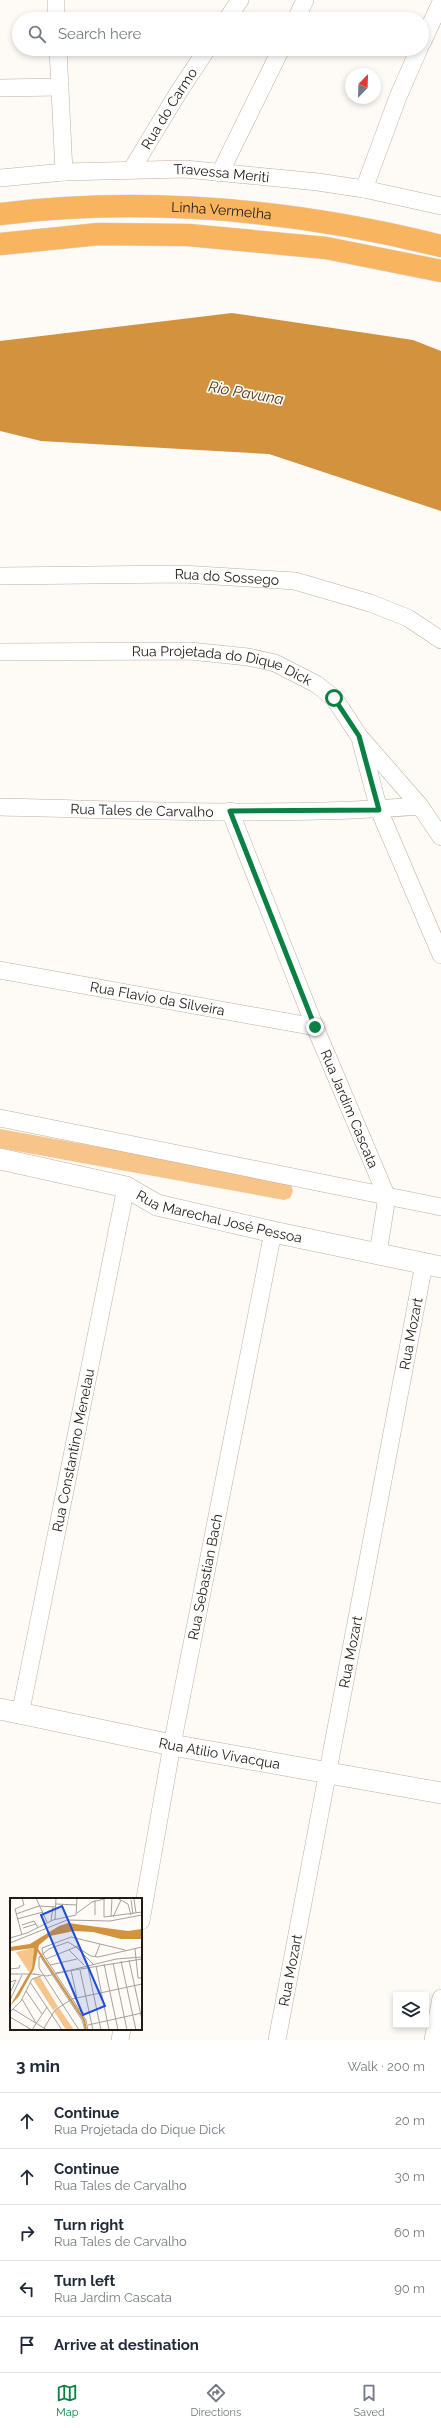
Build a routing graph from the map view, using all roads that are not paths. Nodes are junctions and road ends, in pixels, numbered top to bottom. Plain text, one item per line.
1 (56, 0) edge
2 (240, 0) edge
3 (305, 0) edge
4 (441, 2) edge
5 (56, 12) edge
6 (232, 12) edge
7 (299, 12) edge
8 (429, 28) edge
9 (58, 56) edge
10 (202, 56) edge
11 (278, 56) edge
12 (416, 56) edge
13 (60, 87) junction
14 (0, 88) edge
15 (132, 169) junction
16 (64, 172) junction
17 (220, 173) junction
18 (0, 178) edge
19 (364, 189) junction
20 (441, 206) edge
21 (0, 214) edge
22 (0, 244) edge
23 (441, 246) edge
24 (441, 271) edge
25 (0, 576) edge
26 (441, 640) edge
27 (0, 652) edge
28 (359, 736) junction
29 (420, 806) junction
30 (0, 807) edge
31 (379, 810) junction
32 (230, 811) junction
33 (441, 837) edge
34 (441, 955) edge
35 (0, 970) edge
36 (315, 1027) junction
37 (0, 1118) edge
38 (0, 1159) edge
39 (126, 1187) junction
40 (387, 1197) junction
41 (441, 1208) edge
42 (273, 1232) junction
43 (378, 1253) junction
44 (433, 1265) edge
45 (0, 1709) edge
46 (20, 1714) junction
47 (172, 1745) junction
48 (327, 1773) junction
49 (441, 1793) edge
50 (142, 1915) edge
51 (441, 1998) edge
52 (122, 2030) edge
53 (120, 2040) edge
54 (277, 2040) edge
55 (433, 2040) edge

1 - 5 street
2 - 6 street
3 - 7 street
4 - 8 street
9 - 13 street
10 - 15 street, Rua do Carmo
11 - 17 street
12 - 19 street
13 - 14 street
13 - 16 street
15 - 16 street, Travessa Meriti
15 - 17 street, Travessa Meriti
16 - 18 street, Travessa Meriti
17 - 19 street, Travessa Meriti
19 - 20 street, Travessa Meriti
21 - 23 highway, Linha Vermelha
22 - 24 highway, Linha Vermelha
25 - 26 street, Rua do Sossego
27 - 28 street, Rua Projetada do Dique Dick
28 - 29 street, Rua Projetada do Dique Dick
28 - 31 street
29 - 31 street, Rua Tales de Carvalho
29 - 33 street, Rua Projetada do Dique Dick
30 - 32 street, Rua Tales de Carvalho
31 - 32 street, Rua Tales de Carvalho
31 - 34 street
32 - 36 street, Rua Jardim Cascata
35 - 36 street, Rua Flavio da Silveira
36 - 40 street, Rua Jardim Cascata
37 - 40 street
38 - 39 street, Rua Marechal José Pessoa
39 - 42 street, Rua Marechal José Pessoa
39 - 46 street, Rua Constantino Menelau
40 - 41 street
40 - 43 street
42 - 43 street, Rua Marechal José Pessoa
42 - 47 street, Rua Sebastian Bach
43 - 44 street, Rua Marechal José Pessoa
44 - 48 street, Rua Mozart
45 - 46 street, Rua Atilio Vivacqua
46 - 47 street, Rua Atilio Vivacqua
47 - 48 street, Rua Atilio Vivacqua
47 - 50 street, Rua Sebastian Bach
48 - 49 street, Rua Atilio Vivacqua
48 - 54 street, Rua Mozart
51 - 55 street
52 - 53 street

